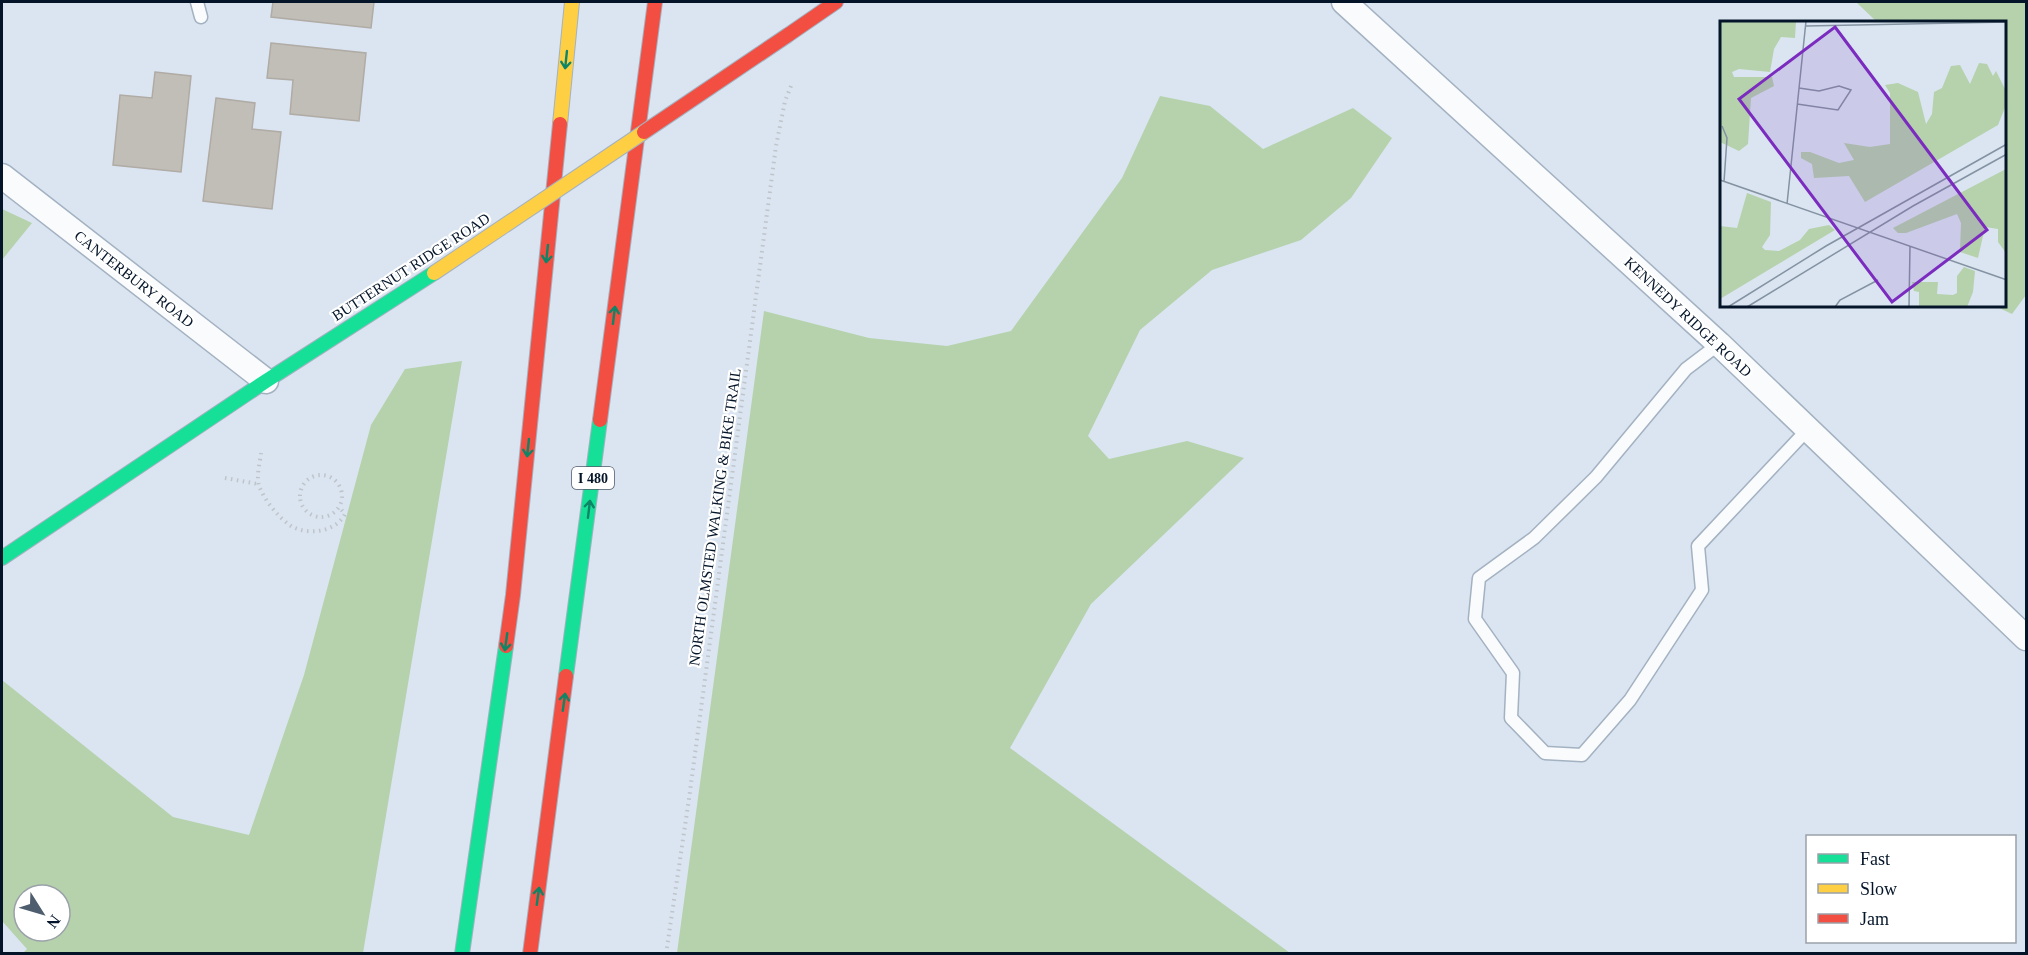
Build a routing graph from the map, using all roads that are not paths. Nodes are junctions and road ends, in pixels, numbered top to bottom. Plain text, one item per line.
1 (197, 2) edge
2 (572, 2) edge
3 (655, 2) edge
4 (837, 2) edge
5 (1344, 2) edge
6 (201, 17) dead end
7 (2, 176) edge
8 (1719, 344) junction
9 (266, 381) junction
10 (1808, 429) junction
11 (2, 558) edge
12 (2026, 639) edge
13 (462, 954) edge
14 (530, 954) edge

1 - 6 lane
2 -> 13 main road
14 -> 3 main road, I 480
4 - 9 main road, BUTTERNUT RIDGE ROAD, bridge
5 - 8 street, KENNEDY RIDGE ROAD
7 - 9 street, CANTERBURY ROAD
8 - 10 street, KENNEDY RIDGE ROAD
8 - 10 lane
9 - 11 main road, BUTTERNUT RIDGE ROAD
10 - 12 street, KENNEDY RIDGE ROAD

